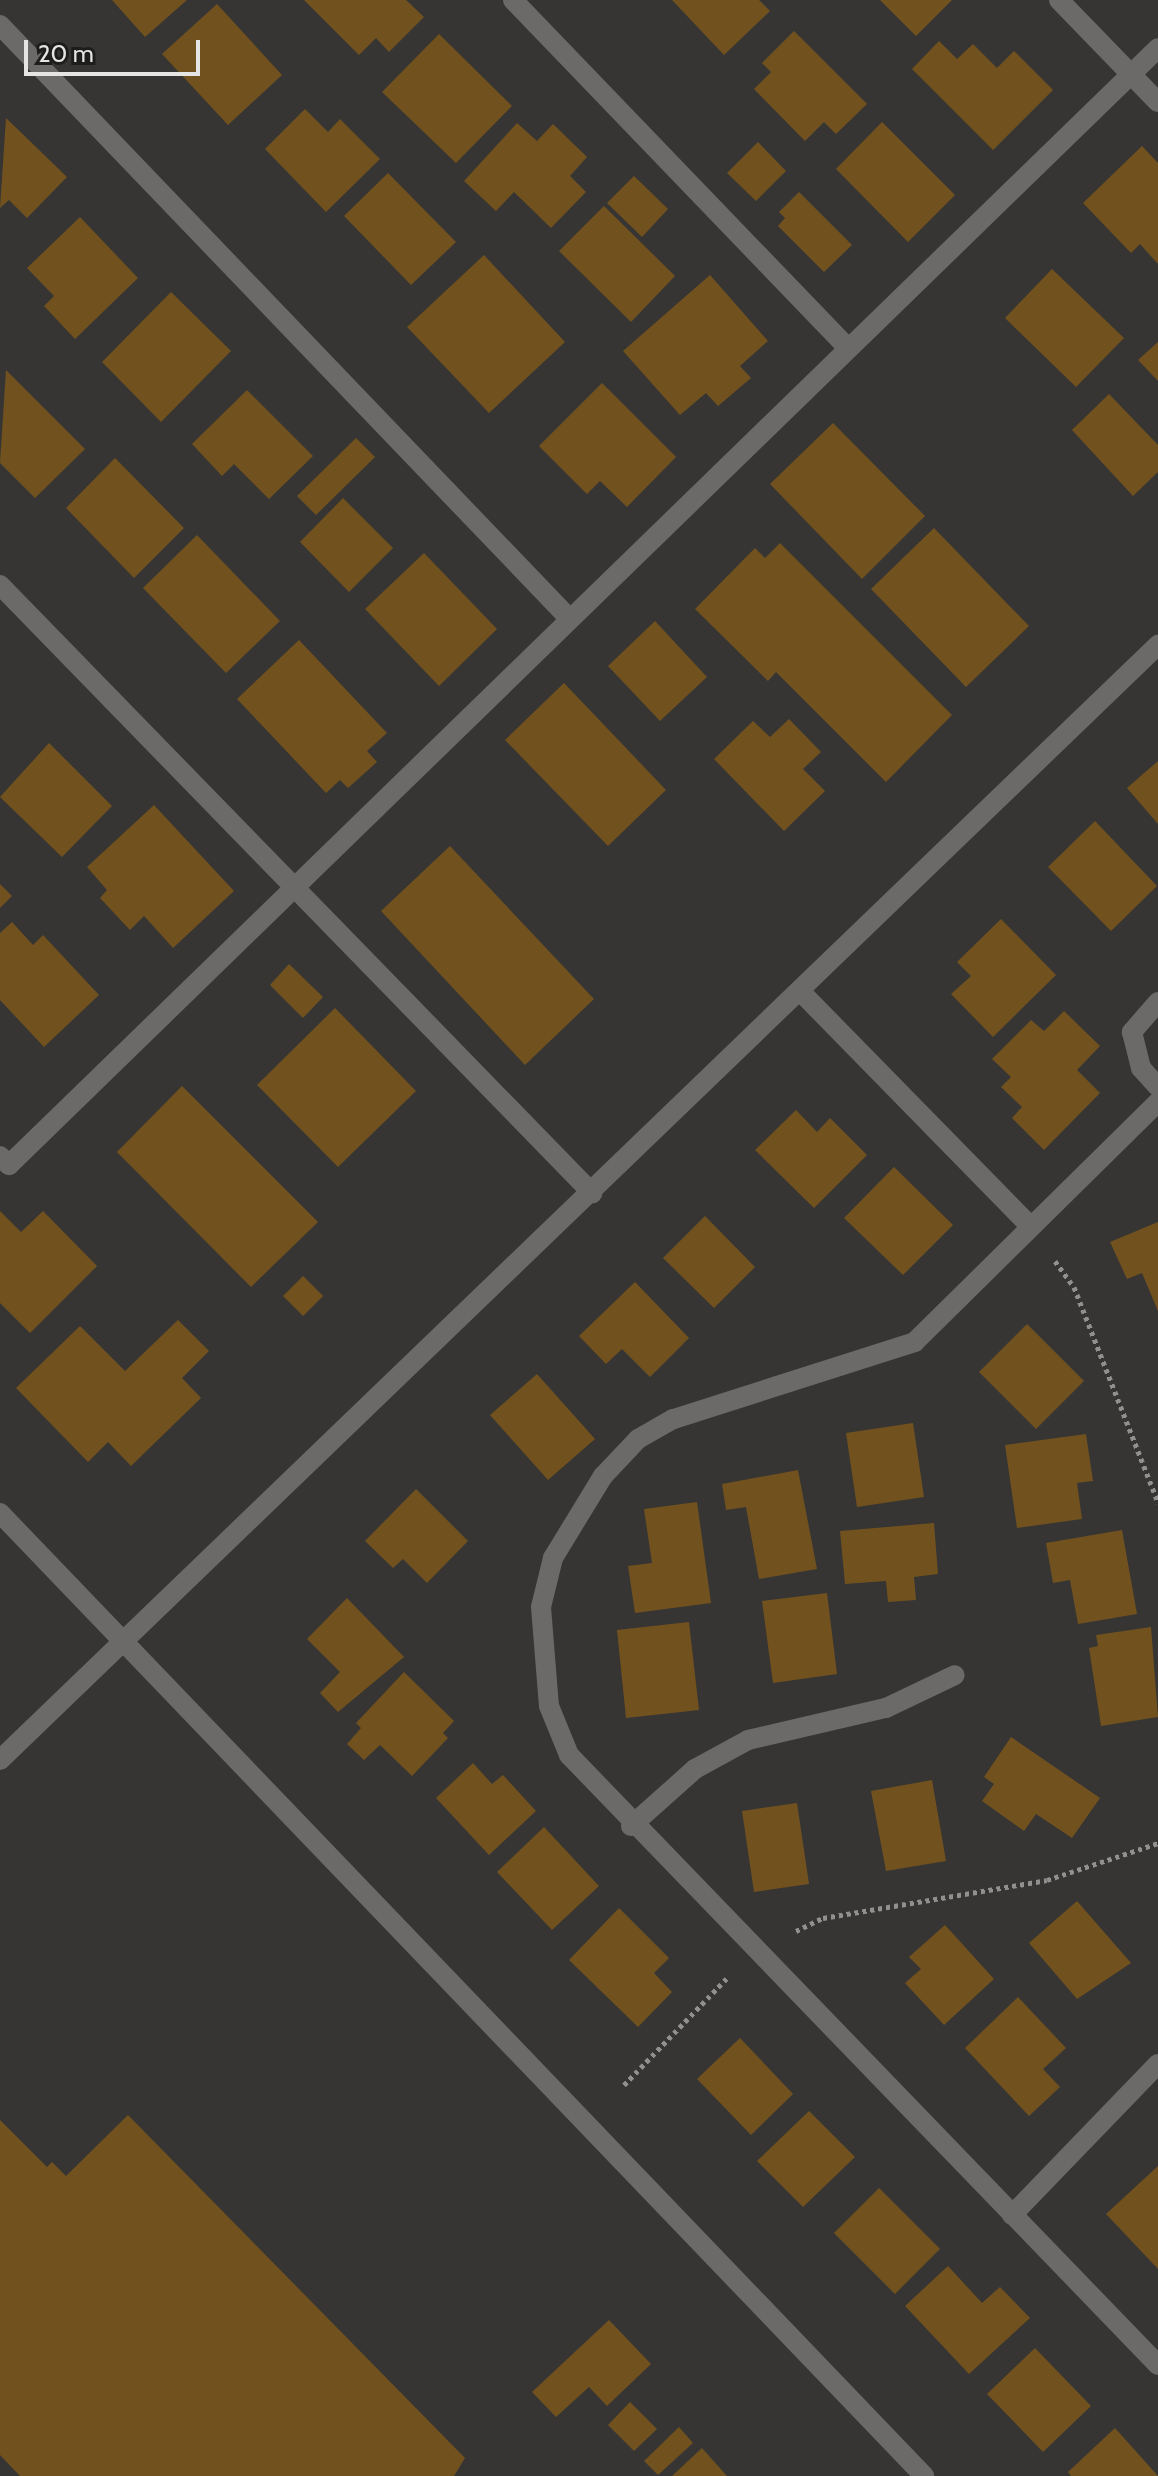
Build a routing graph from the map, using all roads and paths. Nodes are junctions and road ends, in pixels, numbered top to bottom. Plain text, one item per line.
1 (513, 0) edge
2 (1059, 0) edge
3 (0, 25) edge
4 (1158, 48) edge
5 (1131, 74) junction
6 (1158, 102) edge
7 (847, 347) junction
8 (0, 585) edge
9 (568, 617) junction
10 (1158, 645) edge
11 (291, 884) junction
12 (800, 991) junction
13 (1158, 1002) edge
14 (1158, 1087) edge
15 (1158, 1102) edge
16 (0, 1156) edge
17 (592, 1193) junction
18 (1030, 1226) junction
19 (1158, 1503) edge
20 (0, 1513) edge
21 (122, 1642) junction
22 (955, 1675) dead end
23 (0, 1760) edge
24 (631, 1826) junction
25 (1158, 1843) edge
26 (753, 1951) junction
27 (1158, 2064) edge
28 (624, 2085) dead end
29 (1012, 2215) junction
30 (1158, 2365) edge
31 (924, 2476) edge

1 - 7 street
2 - 5 street
3 - 9 street
4 - 5 street
5 - 6 street
5 - 7 street
7 - 9 street
8 - 11 street
9 - 11 street
10 - 12 street
11 - 16 street
11 - 17 street
12 - 17 street
12 - 18 street
13 - 14 street
15 - 18 street
17 - 21 street
18 - 19 path
18 - 24 street
20 - 21 street
21 - 23 street
21 - 31 street
22 - 24 street
24 - 26 street
25 - 26 path
26 - 28 path
26 - 29 street
27 - 29 street
29 - 30 street

